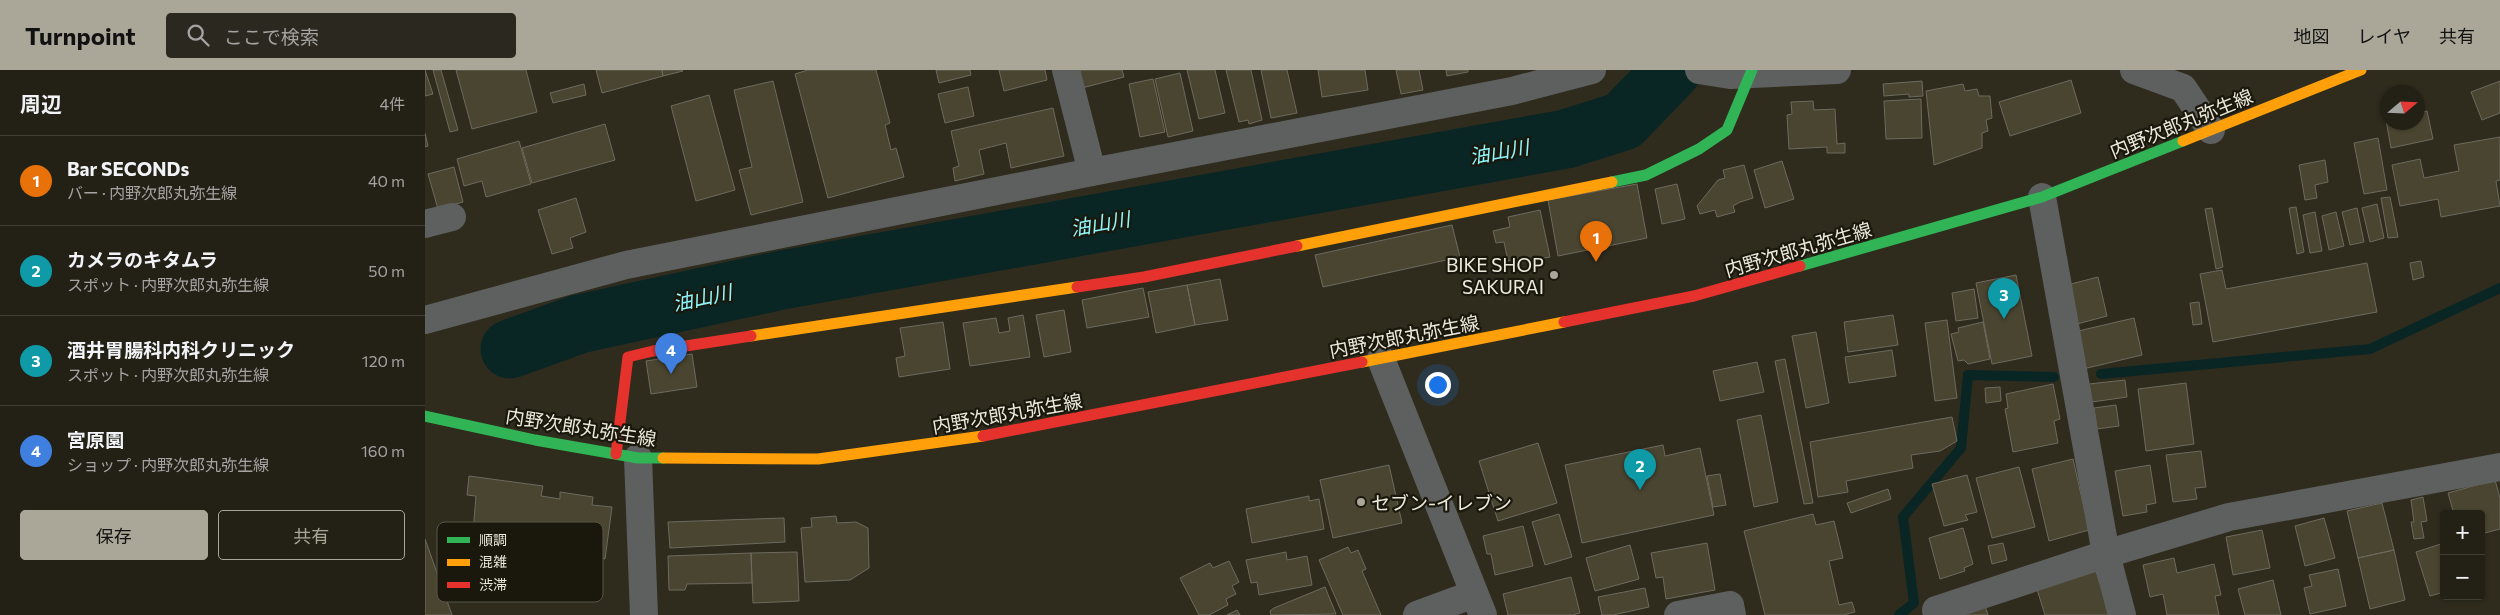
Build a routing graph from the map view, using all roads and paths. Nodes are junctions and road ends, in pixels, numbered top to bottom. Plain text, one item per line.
1 (1066, 70) edge
2 (1592, 70) edge
3 (1699, 70) edge
4 (1837, 70) edge
5 (2134, 70) edge
6 (2361, 70) edge
7 (1744, 73) edge
8 (2211, 130) junction
9 (1092, 172) junction
10 (2042, 197) junction
11 (452, 217) dead end
12 (425, 224) edge
13 (425, 320) edge
14 (1381, 359) junction
15 (425, 416) edge
16 (627, 456) junction
17 (2500, 467) edge
18 (2106, 554) junction
19 (1478, 604) edge
20 (1936, 610) dead end
21 (644, 615) edge
22 (1417, 615) edge
23 (1678, 615) edge
24 (1732, 615) edge
25 (2122, 615) edge

1 - 9 street
2 - 9 street
3 - 7 street
4 - 7 street
5 - 8 street
6 - 8 main road, 内野次郎丸弥生線
7 - 16 main road
8 - 10 main road, 内野次郎丸弥生線
9 - 13 street
10 - 14 main road, 内野次郎丸弥生線
10 - 18 street
11 - 12 street
14 - 16 main road, 内野次郎丸弥生線
14 - 19 street
15 - 16 main road, 内野次郎丸弥生線
16 - 21 street
17 - 18 street
18 - 20 street
18 - 25 street
19 - 22 street
23 - 24 street

